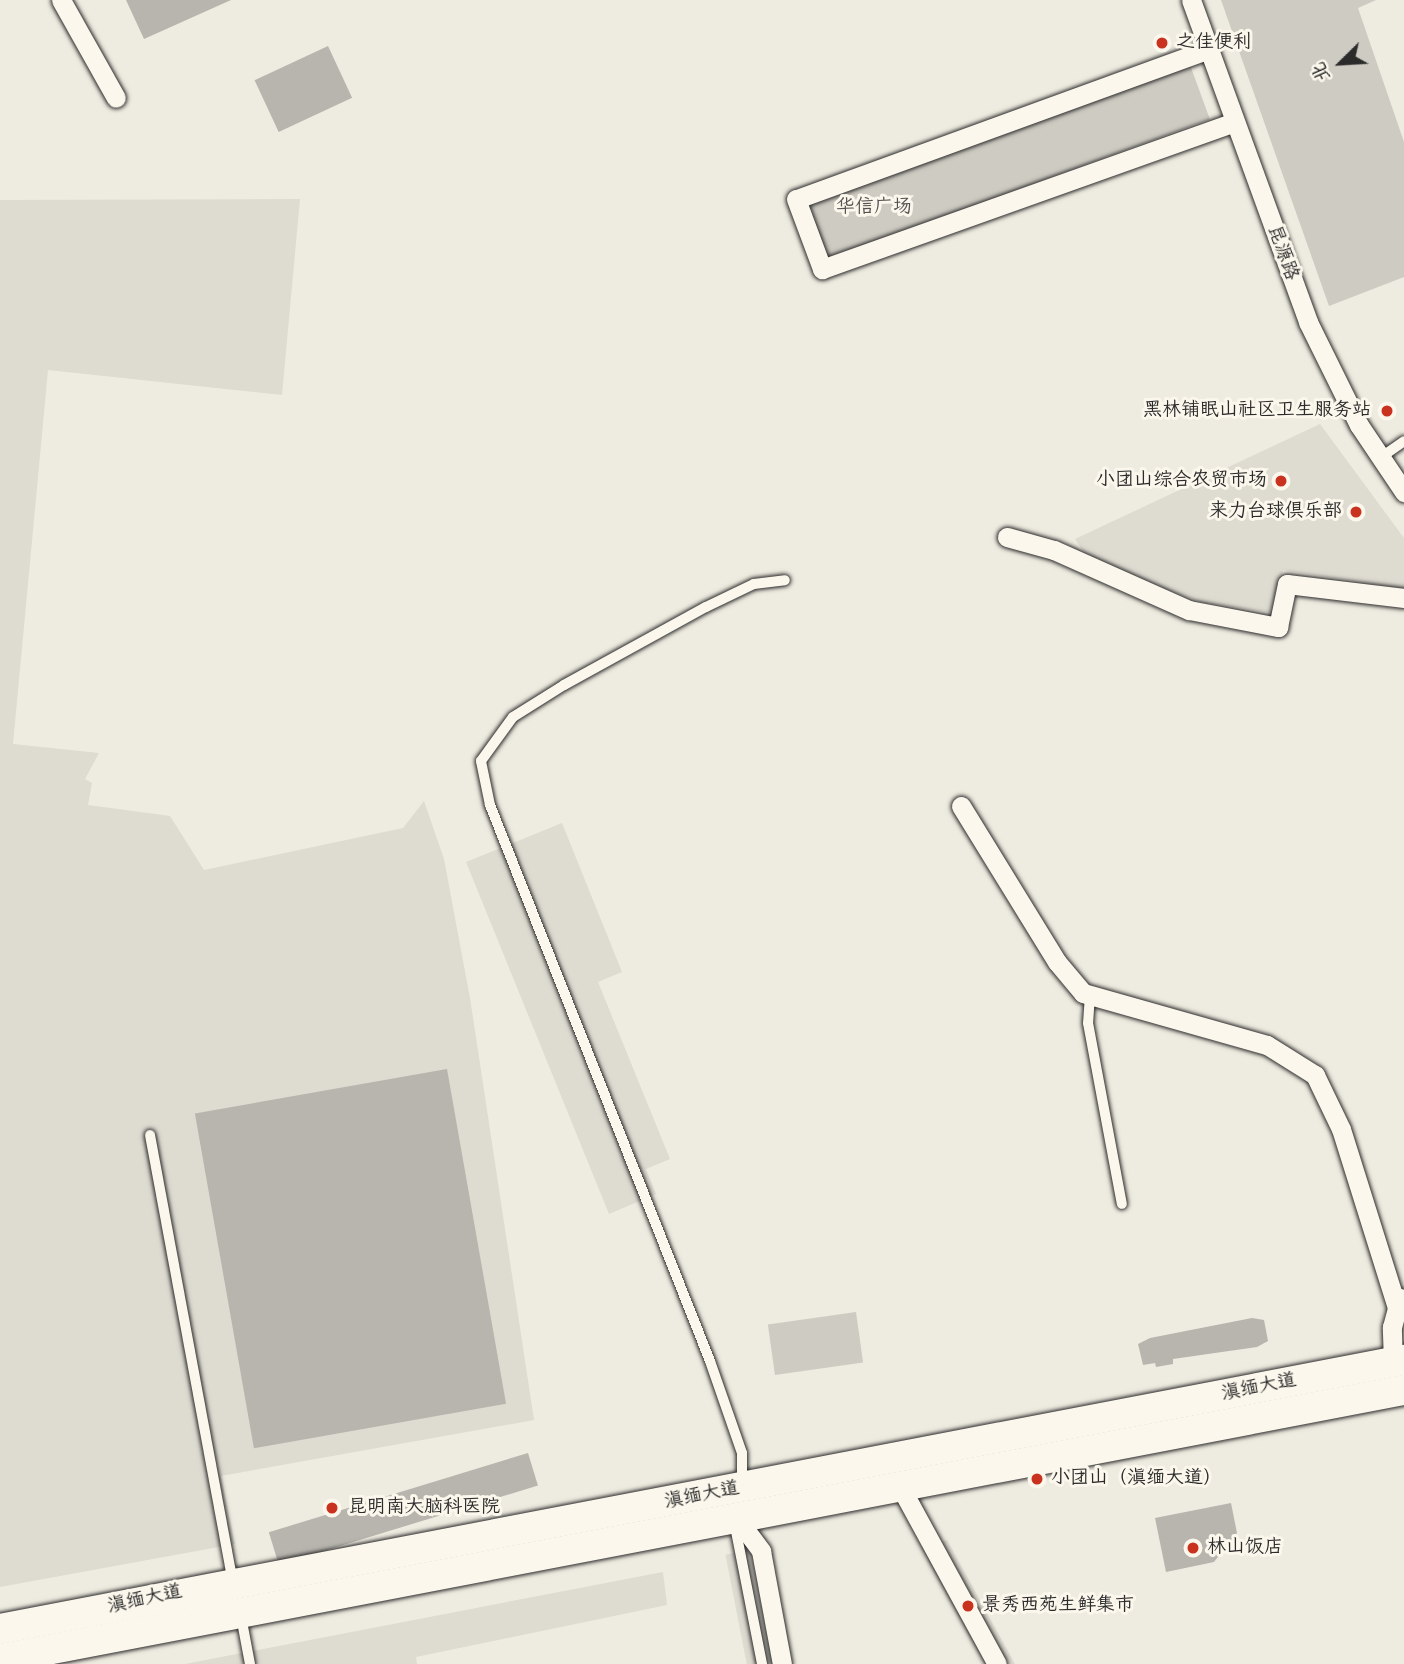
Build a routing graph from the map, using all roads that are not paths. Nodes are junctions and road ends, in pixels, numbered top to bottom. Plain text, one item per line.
1 (61, 0) edge
2 (1191, 0) edge
3 (1209, 49) junction
4 (116, 98) dead end
5 (1235, 122) junction
6 (1404, 440) edge
7 (1380, 458) junction
8 (1404, 492) edge
9 (1007, 537) dead end
10 (785, 580) dead end
11 (1404, 598) edge
12 (961, 806) dead end
13 (1090, 995) junction
14 (150, 1135) dead end
15 (1122, 1203) dead end
16 (1404, 1287) edge
17 (1397, 1308) junction
18 (1398, 1361) edge
19 (1404, 1390) edge
20 (901, 1488) junction
21 (743, 1489) junction
22 (736, 1520) junction
23 (233, 1581) junction
24 (241, 1613) junction
25 (0, 1629) edge
26 (0, 1659) edge
27 (250, 1664) edge
28 (762, 1664) edge
29 (782, 1664) edge
30 (997, 1664) edge

1 - 4 street
2 - 3 street, 昆源路
3 - 5 street, 昆源路
3 - 5 street
5 - 7 street, 昆源路
6 - 7 lane
7 - 8 street, 昆源路
9 - 11 street
10 - 21 lane
12 - 13 street
13 - 15 lane
13 - 17 street
14 - 23 lane
16 - 17 street
17 - 18 street
18 - 21 main road, 滇缅大道
19 - 20 main road, 滇缅大道
20 - 22 main road, 滇缅大道
20 - 30 street
21 - 23 main road, 滇缅大道
22 - 24 main road, 滇缅大道
22 - 28 lane
22 - 29 street
23 - 24 lane
23 - 25 main road, 滇缅大道
24 - 26 main road, 滇缅大道
24 - 27 lane

